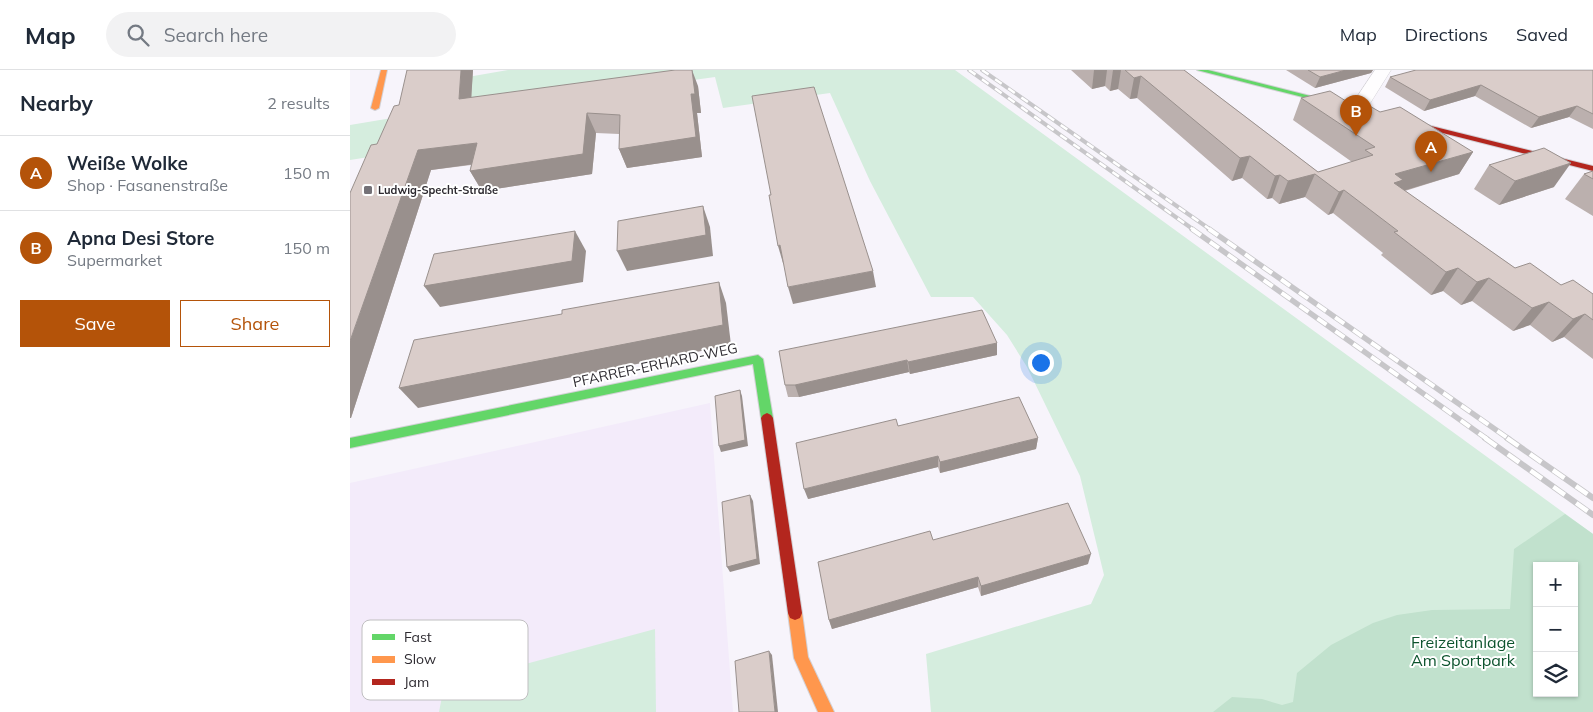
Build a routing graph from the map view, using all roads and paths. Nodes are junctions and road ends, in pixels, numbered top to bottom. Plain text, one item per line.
1 (384, 70) edge
2 (1200, 70) edge
3 (1384, 70) edge
4 (376, 108) dead end
5 (1362, 110) joint
6 (1386, 116) edge
7 (1593, 169) edge
8 (350, 443) edge
9 (826, 712) edge

1 - 4 street
2 - 5 street
3 - 5 street
6 - 7 street
8 - 9 street, PFARRER-ERHARD-WEG

